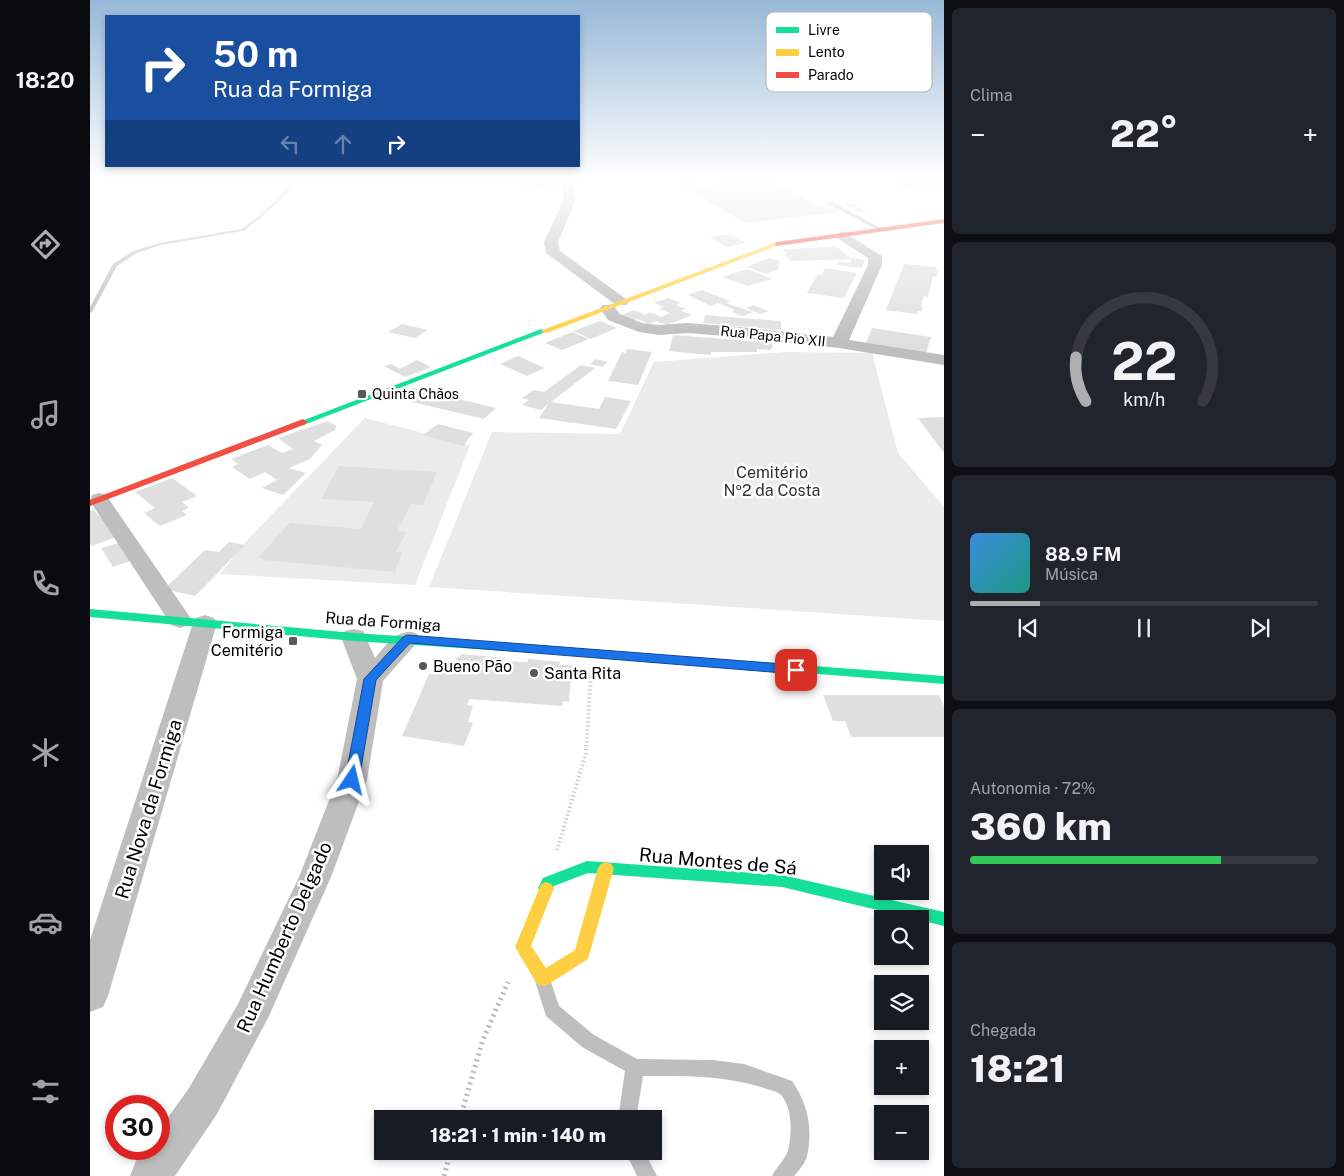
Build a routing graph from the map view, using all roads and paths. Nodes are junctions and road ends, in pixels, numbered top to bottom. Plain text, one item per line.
1 (555, 234) edge
2 (849, 234) edge
3 (842, 235) junction
4 (615, 305) junction
5 (839, 343) junction
6 (944, 360) edge
7 (94, 501) edge
8 (90, 614) edge
9 (193, 622) junction
10 (354, 637) junction
11 (407, 639) junction
12 (593, 653) junction
13 (370, 679) junction
14 (944, 680) edge
15 (606, 868) junction
16 (548, 882) junction
17 (944, 919) edge
18 (523, 946) junction
19 (543, 979) junction
20 (90, 996) edge
21 (635, 1066) junction
22 (463, 1110) edge
23 (628, 1110) edge
24 (448, 1160) edge
25 (639, 1160) edge
26 (151, 1176) edge
27 (444, 1176) edge
28 (647, 1176) edge
29 (782, 1176) edge

1 - 4 street, Rua Papa Pio XII
2 - 3 main road
3 - 4 main road
3 - 5 street
4 - 5 street, Rua Papa Pio XII
4 - 7 main road
5 - 6 street, Rua Papa Pio XII
7 - 9 street
8 - 9 main road, Rua da Formiga
9 - 10 main road, Rua da Formiga
9 - 20 street, Rua Nova da Formiga
10 - 11 main road, Rua da Formiga
10 - 13 street
11 - 12 main road, Rua da Formiga
11 - 13 street
12 - 14 main road, Rua da Formiga
12 - 16 path
13 - 26 street, Rua Humberto Delgado
15 - 16 main road, Rua Montes de Sá
15 - 17 main road, Rua Montes de Sá
15 - 19 main road
16 - 18 main road
18 - 19 main road
18 - 22 path
19 - 21 lane
21 - 23 lane
21 - 29 lane
24 - 27 path
25 - 28 lane

